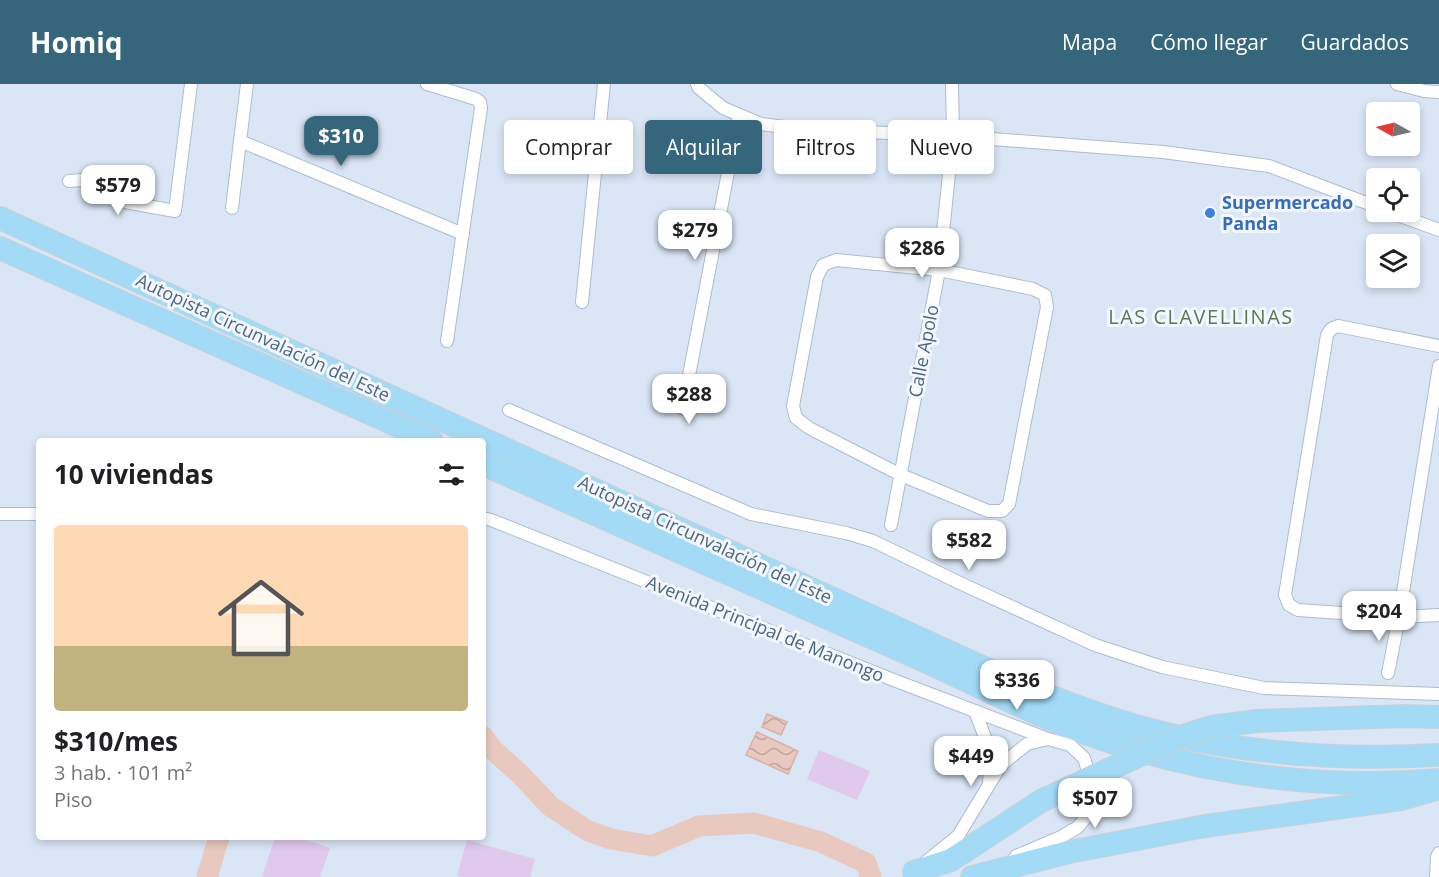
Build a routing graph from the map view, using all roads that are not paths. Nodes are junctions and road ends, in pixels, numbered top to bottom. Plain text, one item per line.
1 (191, 84) edge
2 (247, 84) edge
3 (427, 84) edge
4 (604, 84) edge
5 (698, 84) edge
6 (952, 84) edge
7 (1397, 84) edge
8 (1439, 92) edge
9 (739, 115) junction
10 (953, 120) edge
11 (888, 133) edge
12 (994, 139) edge
13 (240, 141) junction
14 (949, 174) edge
15 (69, 181) dead end
16 (1366, 203) edge
17 (232, 208) dead end
18 (0, 218) edge
19 (1416, 222) edge
20 (1439, 231) edge
21 (462, 234) junction
22 (0, 248) edge
23 (939, 270) junction
24 (582, 302) dead end
25 (447, 341) dead end
26 (1439, 346) edge
27 (1439, 366) edge
28 (686, 391) dead end
29 (509, 410) dead end
30 (425, 438) edge
31 (481, 438) edge
32 (486, 440) edge
33 (486, 465) edge
34 (901, 475) junction
35 (0, 514) edge
36 (36, 514) edge
37 (486, 519) edge
38 (891, 525) dead end
39 (1439, 615) edge
40 (1399, 616) junction
41 (1388, 673) dead end
42 (1439, 694) edge
43 (975, 711) junction
44 (1439, 717) edge
45 (1048, 739) junction
46 (1439, 755) edge
47 (1439, 780) edge
48 (989, 787) junction
49 (1439, 789) edge
50 (1439, 853) edge
51 (910, 874) edge
52 (968, 877) edge
53 (972, 877) edge
54 (1436, 877) edge

1 - 15 street
2 - 13 street
3 - 21 street
4 - 24 street
5 - 9 street
6 - 10 street, Calle Apolo
7 - 8 street
9 - 11 street
9 - 28 street
12 - 16 street
13 - 17 street
13 - 21 street
14 - 23 street, Calle Apolo
18 - 31 highway, Autopista Circunvalación del Este
19 - 20 street
21 - 25 street
22 - 30 highway, Autopista Circunvalación del Este
23 - 34 street, Calle Apolo
23 - 34 street
23 - 34 street
26 - 40 street
27 - 40 street
29 - 42 street
32 - 46 highway, Autopista Circunvalación del Este
33 - 47 highway, Autopista Circunvalación del Este
34 - 38 street, Calle Apolo
35 - 36 street
37 - 43 street, Avenida Principal de Manongo
39 - 40 street
40 - 41 street
43 - 45 street, Avenida Principal de Manongo
43 - 48 street
44 - 51 highway, bridge
45 - 48 street
45 - 52 street, Avenida Principal de Manongo
48 - 51 street
49 - 53 highway
50 - 54 street

